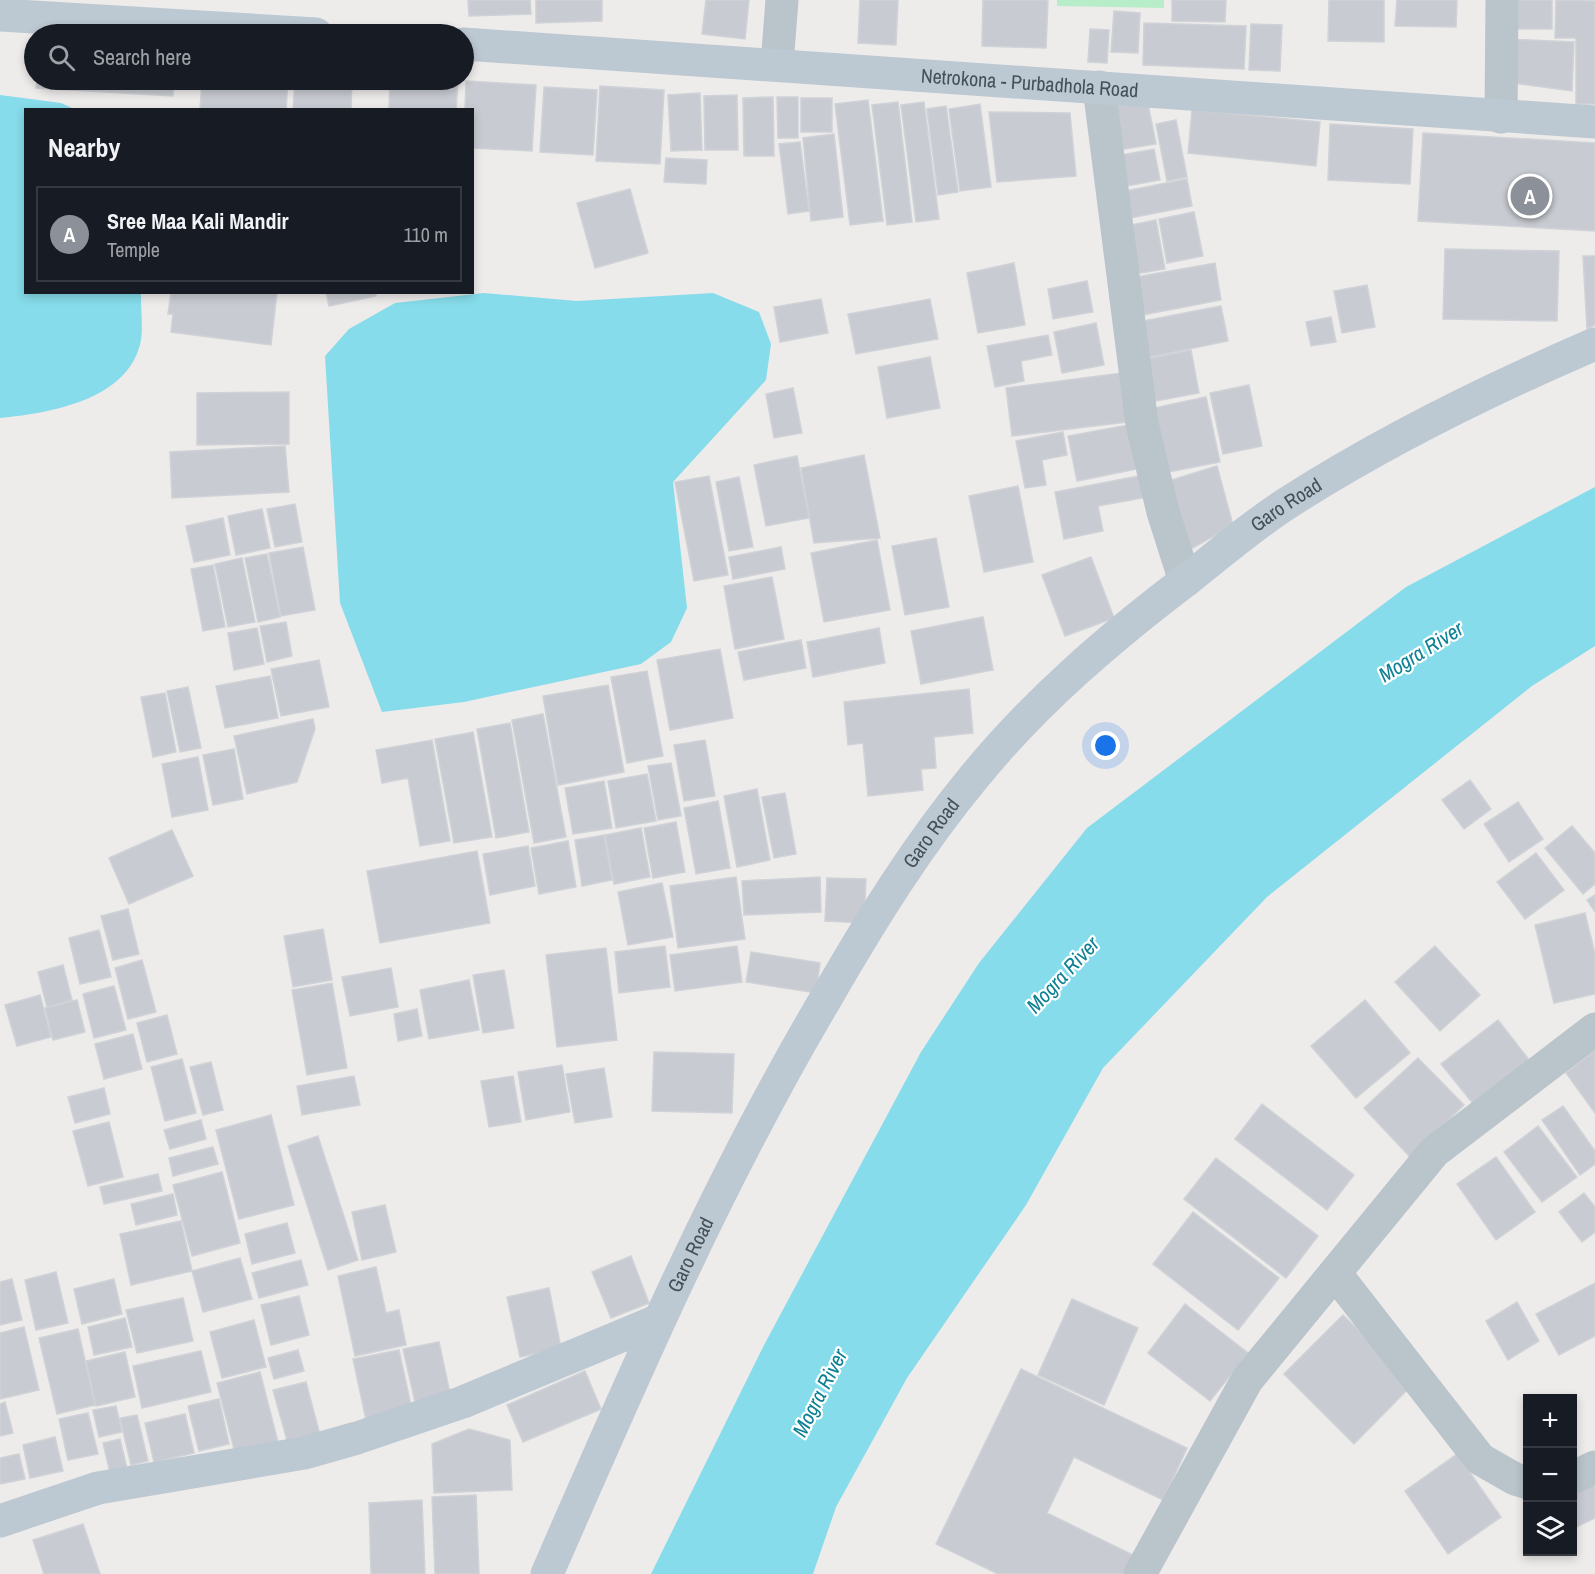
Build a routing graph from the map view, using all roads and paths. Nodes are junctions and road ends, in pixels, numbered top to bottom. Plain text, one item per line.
1 (782, 0) edge
2 (1502, 0) edge
3 (0, 15) edge
4 (150, 24) edge
5 (474, 45) edge
6 (777, 64) junction
7 (1099, 87) junction
8 (1501, 117) junction
9 (1595, 122) edge
10 (1595, 344) edge
11 (1185, 580) junction
12 (1595, 1029) edge
13 (1335, 1273) junction
14 (657, 1322) junction
15 (1595, 1467) edge
16 (1577, 1476) edge
17 (1523, 1482) edge
18 (0, 1521) edge
19 (547, 1574) edge
20 (1140, 1574) edge

1 - 6 street
2 - 8 street
3 - 4 street
5 - 6 street, Netrokona - Purbadhola Road
6 - 7 street, Netrokona - Purbadhola Road
7 - 8 street, Netrokona - Purbadhola Road
7 - 11 street
8 - 9 street, Netrokona - Purbadhola Road
10 - 11 street, Garo Road
11 - 14 street, Garo Road
12 - 13 street
13 - 17 street
13 - 20 street
14 - 18 street
14 - 19 street, Garo Road
15 - 16 street

